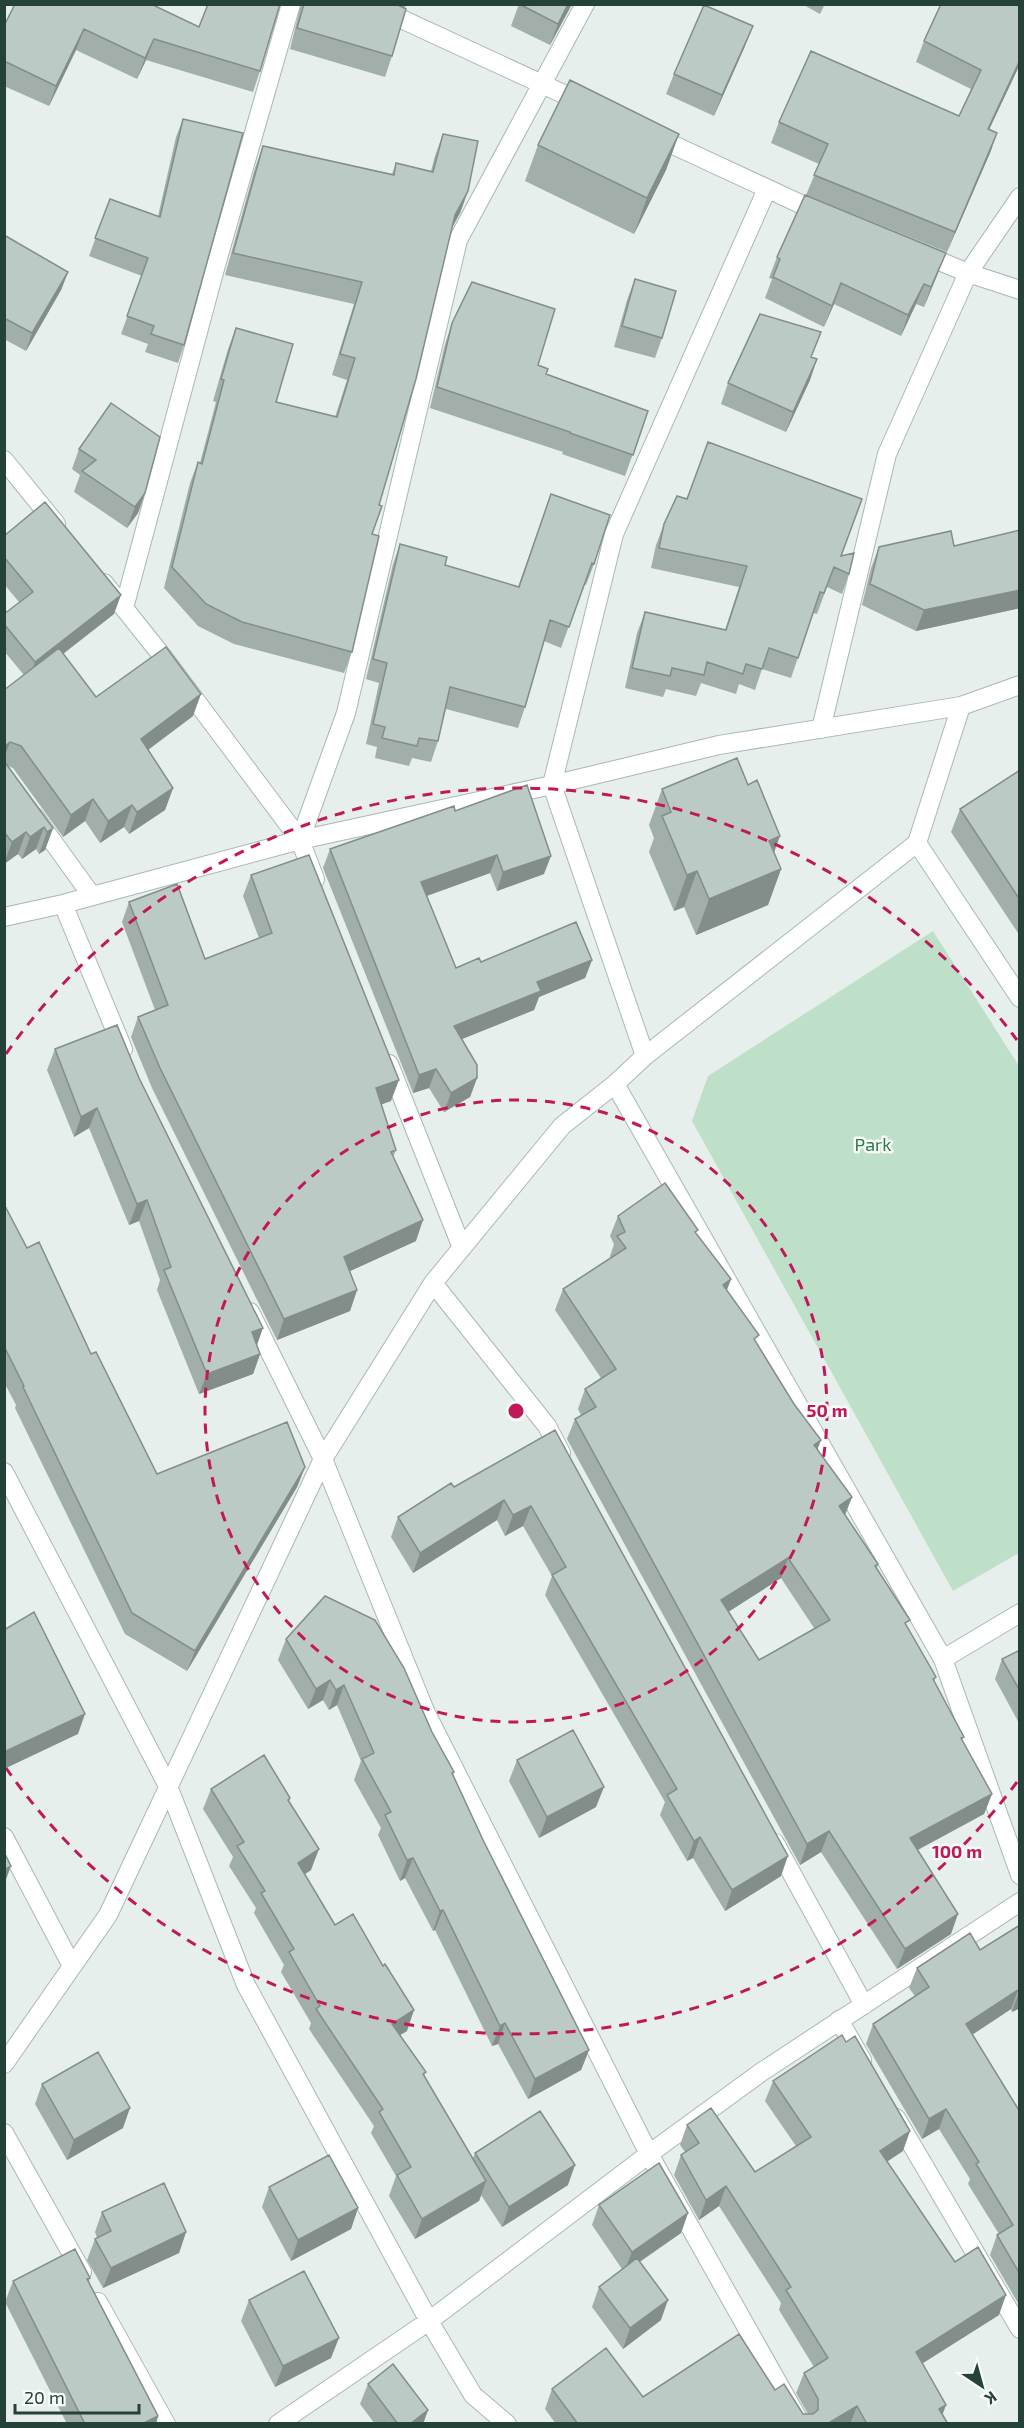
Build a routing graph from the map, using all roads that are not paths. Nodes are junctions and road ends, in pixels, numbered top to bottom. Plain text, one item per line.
1 (291, 4) edge
2 (369, 4) edge
3 (585, 4) edge
4 (542, 84) junction
5 (596, 109) edge
6 (639, 129) edge
7 (767, 189) junction
8 (1020, 197) edge
9 (838, 220) edge
10 (903, 247) edge
11 (968, 273) junction
12 (1020, 290) edge
13 (4, 460) edge
14 (64, 534) edge
15 (94, 571) edge
16 (124, 608) junction
17 (1020, 685) edge
18 (961, 706) junction
19 (821, 729) junction
20 (552, 785) junction
21 (25, 803) edge
22 (300, 840) junction
23 (917, 843) junction
24 (322, 895) edge
25 (92, 896) junction
26 (63, 904) junction
27 (4, 916) edge
28 (1020, 998) edge
29 (383, 1049) edge
30 (645, 1056) junction
31 (129, 1062) edge
32 (615, 1084) junction
33 (462, 1248) junction
34 (433, 1283) junction
35 (243, 1298) edge
36 (322, 1458) junction
37 (570, 1468) edge
38 (4, 1472) edge
39 (1020, 1612) edge
40 (943, 1659) junction
41 (168, 1786) junction
42 (766, 1826) edge
43 (4, 1837) edge
44 (1020, 1875) edge
45 (1020, 1902) edge
46 (72, 1966) junction
47 (864, 2005) junction
48 (839, 2020) junction
49 (4, 2064) edge
50 (869, 2072) edge
51 (887, 2102) edge
52 (4, 2133) edge
53 (648, 2154) junction
54 (429, 2321) junction
55 (1020, 2329) edge
56 (166, 2424) edge
57 (278, 2424) edge
58 (507, 2424) edge
59 (801, 2424) edge

1 - 16 street
2 - 4 street
3 - 4 street
4 - 5 street
4 - 22 street
6 - 7 street
7 - 9 street
7 - 20 street
8 - 11 street
10 - 11 street
11 - 12 street
11 - 19 street
13 - 14 street
15 - 16 street
16 - 22 street
17 - 18 street
18 - 19 street
18 - 23 street
19 - 20 street
20 - 22 street
20 - 30 street
21 - 25 street
22 - 24 street
22 - 25 street
23 - 28 street
23 - 30 street
25 - 26 street
26 - 27 street
26 - 31 street
29 - 33 street
30 - 32 street
32 - 33 street
32 - 40 street
33 - 34 street
34 - 36 street
34 - 37 street
35 - 36 street
36 - 41 street
36 - 53 street
38 - 41 street
39 - 40 street
40 - 44 street
41 - 46 street
41 - 54 street
42 - 47 street
43 - 46 street
45 - 47 street
46 - 49 street
47 - 48 street
48 - 50 street
48 - 53 street
51 - 55 street
52 - 56 street
53 - 54 street
53 - 59 street
54 - 57 street
54 - 58 street

